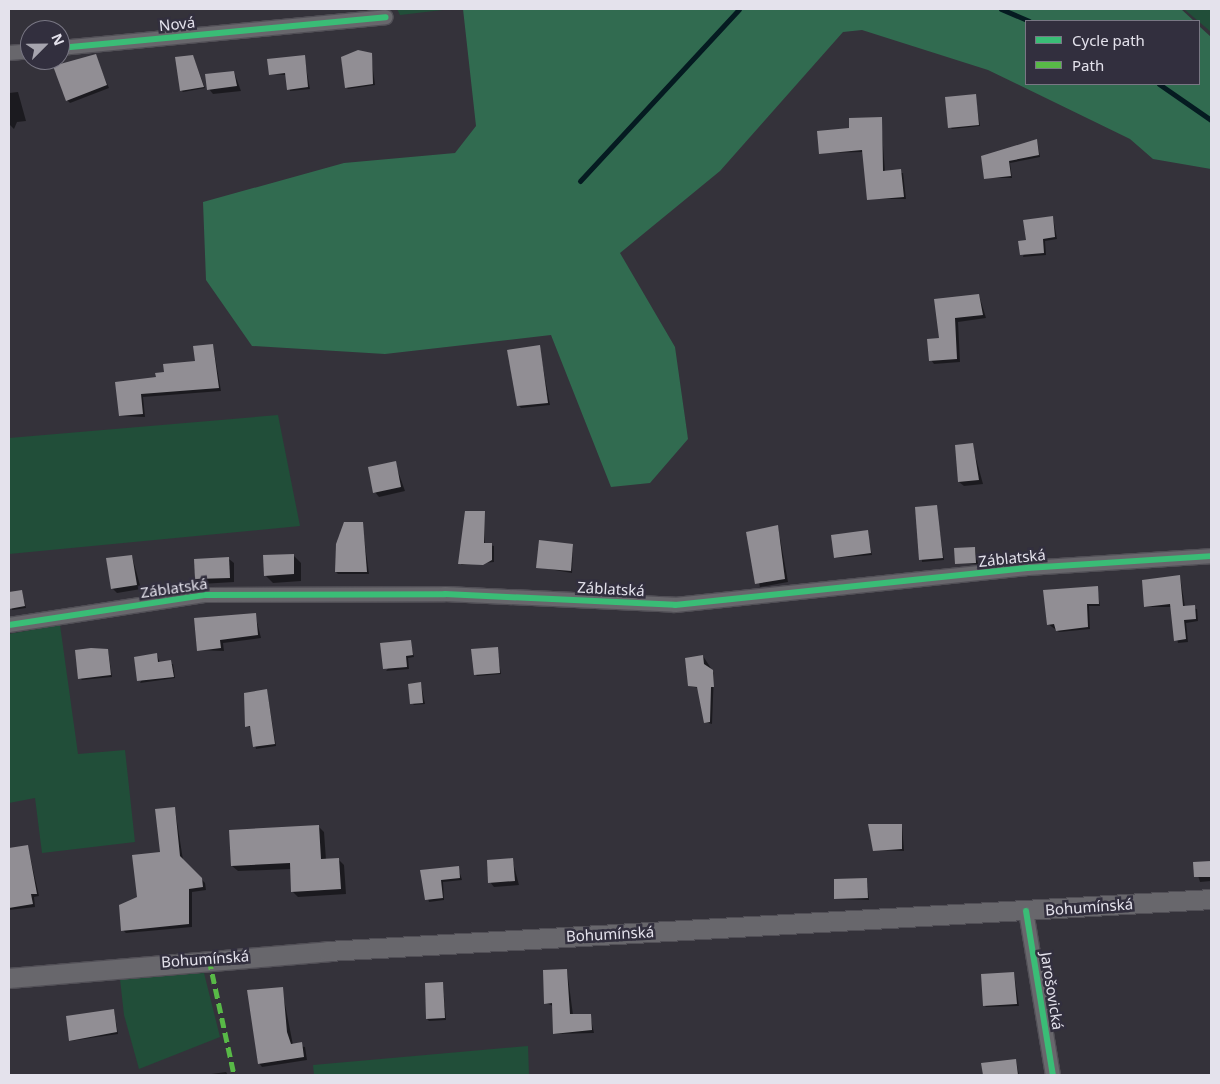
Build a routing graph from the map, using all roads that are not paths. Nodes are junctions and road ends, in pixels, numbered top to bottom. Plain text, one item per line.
1 (386, 17) dead end
2 (70, 47) edge
3 (1211, 556) edge
4 (9, 625) edge
5 (1211, 899) edge
6 (1026, 910) junction
7 (9, 978) edge
8 (1052, 1075) edge

1 - 2 street, Nová
3 - 4 street, Záblatská
5 - 6 main road, Bohumínská
6 - 7 main road, Bohumínská
6 - 8 street, Jarošovická

